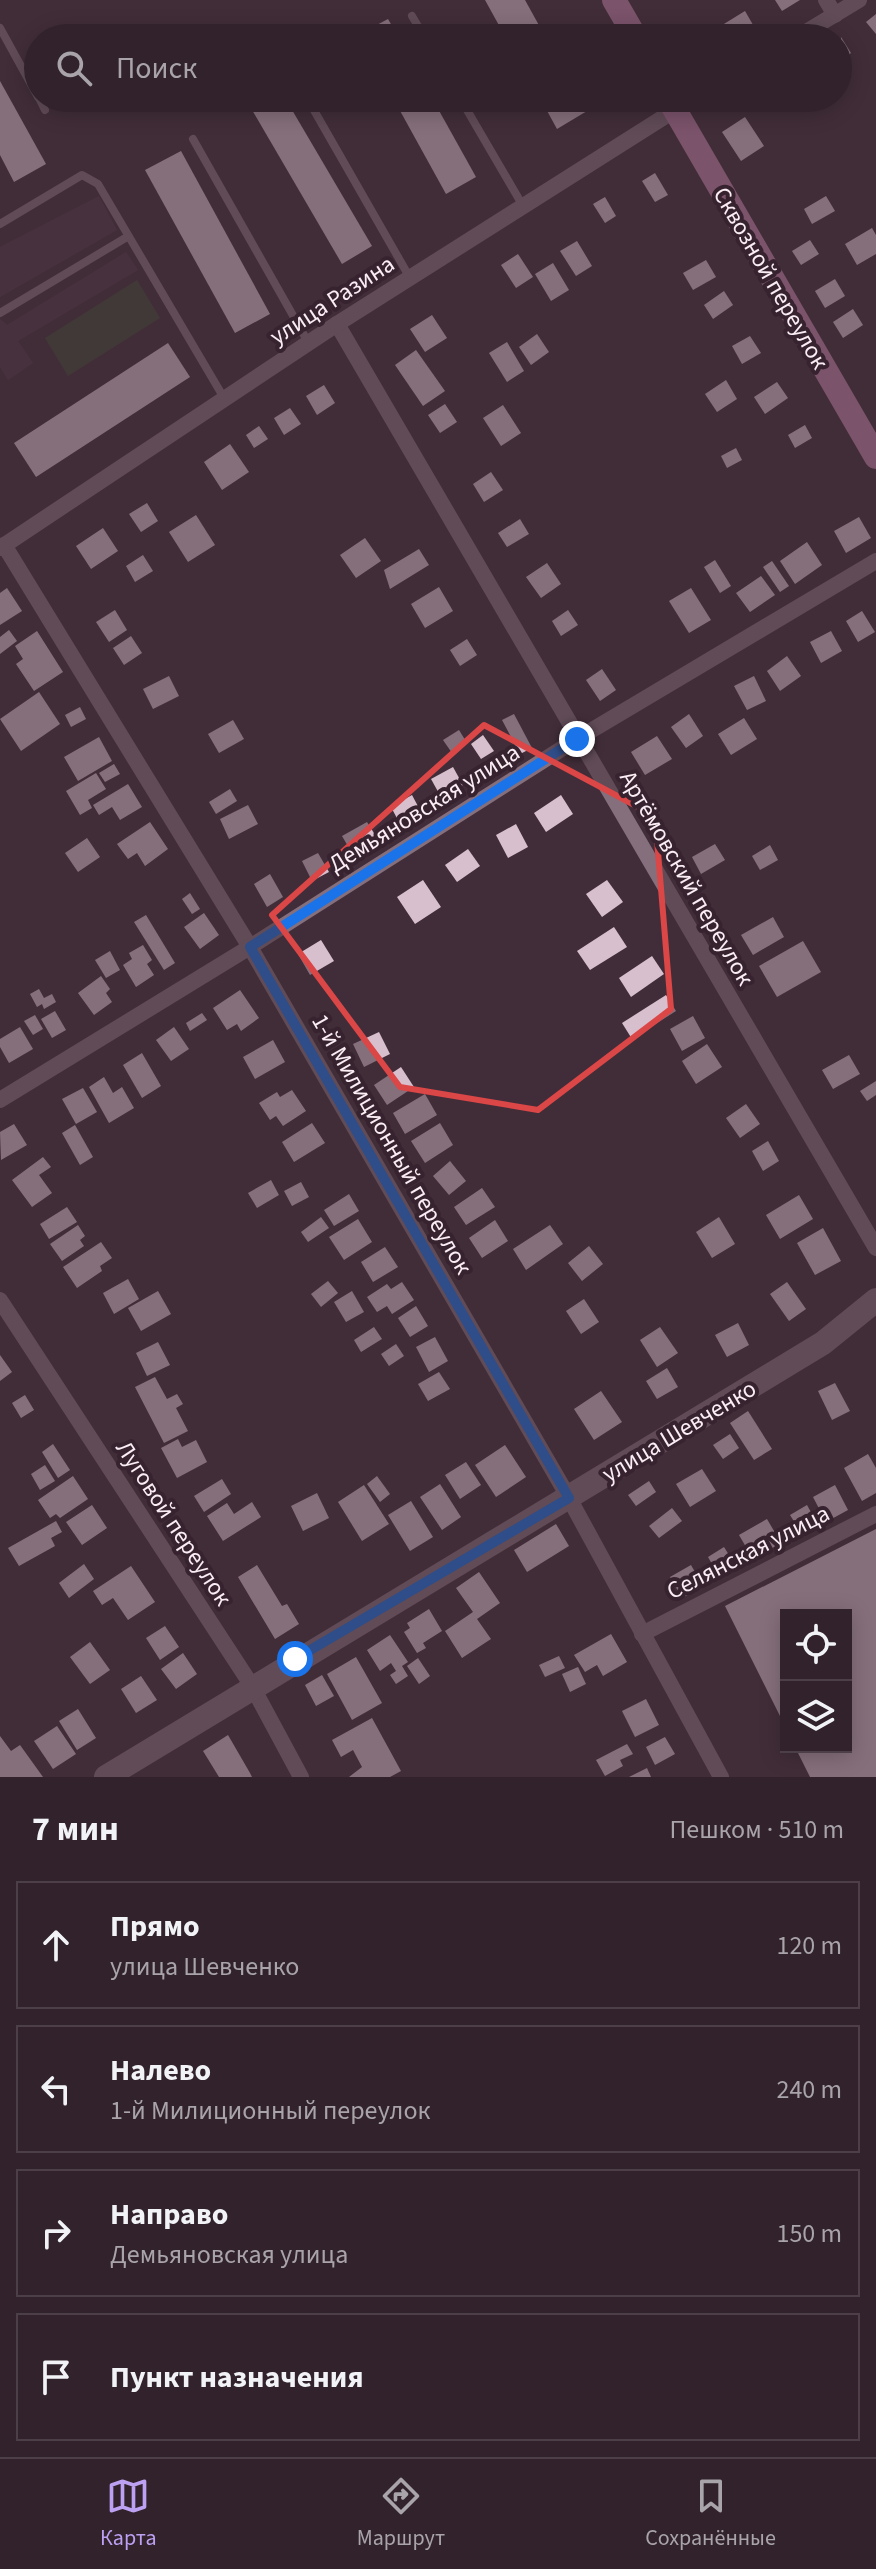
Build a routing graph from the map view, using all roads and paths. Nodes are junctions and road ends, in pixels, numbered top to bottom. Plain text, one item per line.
1 (614, 0) edge
2 (826, 0) edge
3 (859, 0) edge
4 (835, 15) junction
5 (412, 16) dead end
6 (417, 24) edge
7 (628, 24) edge
8 (820, 24) edge
9 (0, 28) edge
10 (24, 72) edge
11 (315, 112) edge
12 (468, 112) edge
13 (658, 112) edge
14 (675, 112) edge
15 (193, 139) dead end
16 (523, 206) junction
17 (0, 224) edge
18 (127, 237) junction
19 (410, 278) junction
20 (0, 313) edge
21 (337, 324) junction
22 (309, 343) junction
23 (224, 399) junction
24 (876, 457) edge
25 (2, 546) edge
26 (876, 561) edge
27 (577, 739) junction
28 (250, 947) junction
29 (0, 1100) edge
30 (876, 1248) edge
31 (0, 1300) edge
32 (876, 1300) edge
33 (569, 1498) junction
34 (876, 1514) edge
35 (642, 1634) junction
36 (252, 1686) junction
37 (106, 1777) edge
38 (301, 1777) edge
39 (721, 1777) edge

1 - 7 main road
2 - 4 street
3 - 4 street
4 - 8 street
5 - 6 lane
9 - 10 lane
11 - 19 lane
12 - 16 lane
13 - 16 street, улица Разина
14 - 24 main road, Сквозной переулок
15 - 22 lane
16 - 19 street, улица Разина
17 - 18 lane
18 - 20 lane
18 - 23 lane
19 - 21 street, улица Разина
21 - 22 street, улица Разина
21 - 27 street, Артёмовский переулок
22 - 23 street, улица Разина
23 - 25 street, улица Разина
25 - 28 street, 1-й Милиционный переулок
26 - 27 street, Демьяновская улица
27 - 28 street, Демьяновская улица
27 - 30 street, Артёмовский переулок
28 - 29 street, Демьяновская улица
28 - 33 street, 1-й Милиционный переулок
31 - 36 street, Луговой переулок
32 - 33 street, улица Шевченко
33 - 35 street, 1-й Милиционный переулок
33 - 36 street, улица Шевченко
34 - 35 street, Селянская улица
35 - 39 street, 1-й Милиционный переулок
36 - 37 street, улица Шевченко
36 - 38 street, Луговой переулок

